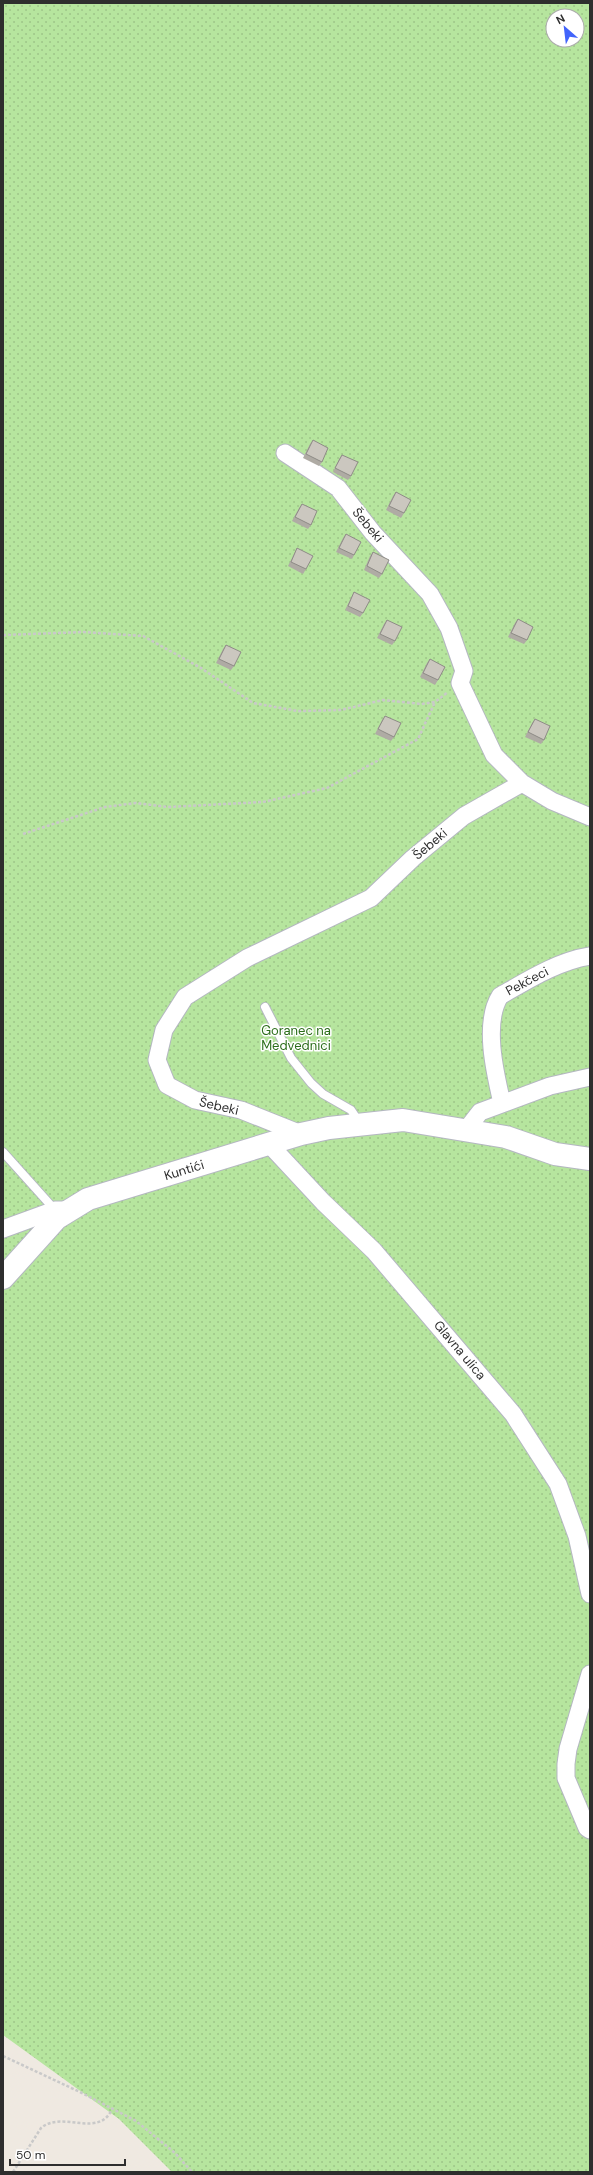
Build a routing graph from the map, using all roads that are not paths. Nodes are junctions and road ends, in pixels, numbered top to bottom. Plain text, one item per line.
1 (285, 453) dead end
2 (522, 783) junction
3 (590, 817) edge
4 (590, 956) edge
5 (266, 1007) dead end
6 (590, 1077) edge
7 (502, 1103) junction
8 (361, 1124) junction
9 (466, 1130) junction
10 (301, 1134) junction
11 (269, 1144) junction
12 (3, 1152) edge
13 (590, 1159) edge
14 (62, 1210) junction
15 (3, 1229) edge
16 (3, 1278) edge
17 (590, 1594) edge
18 (590, 1674) edge
19 (590, 1830) edge

1 - 2 street, Šebeki
2 - 3 street
2 - 10 street, Šebeki
4 - 7 street, Pekčeci
5 - 8 lane
6 - 7 street
7 - 9 street
8 - 9 street
8 - 10 street
9 - 13 street
10 - 11 street, Kuntići
11 - 14 street, Kuntići
11 - 17 street, Glavna ulica
12 - 14 lane
14 - 15 street, Kuntići
14 - 16 street, Kuntići
18 - 19 street

